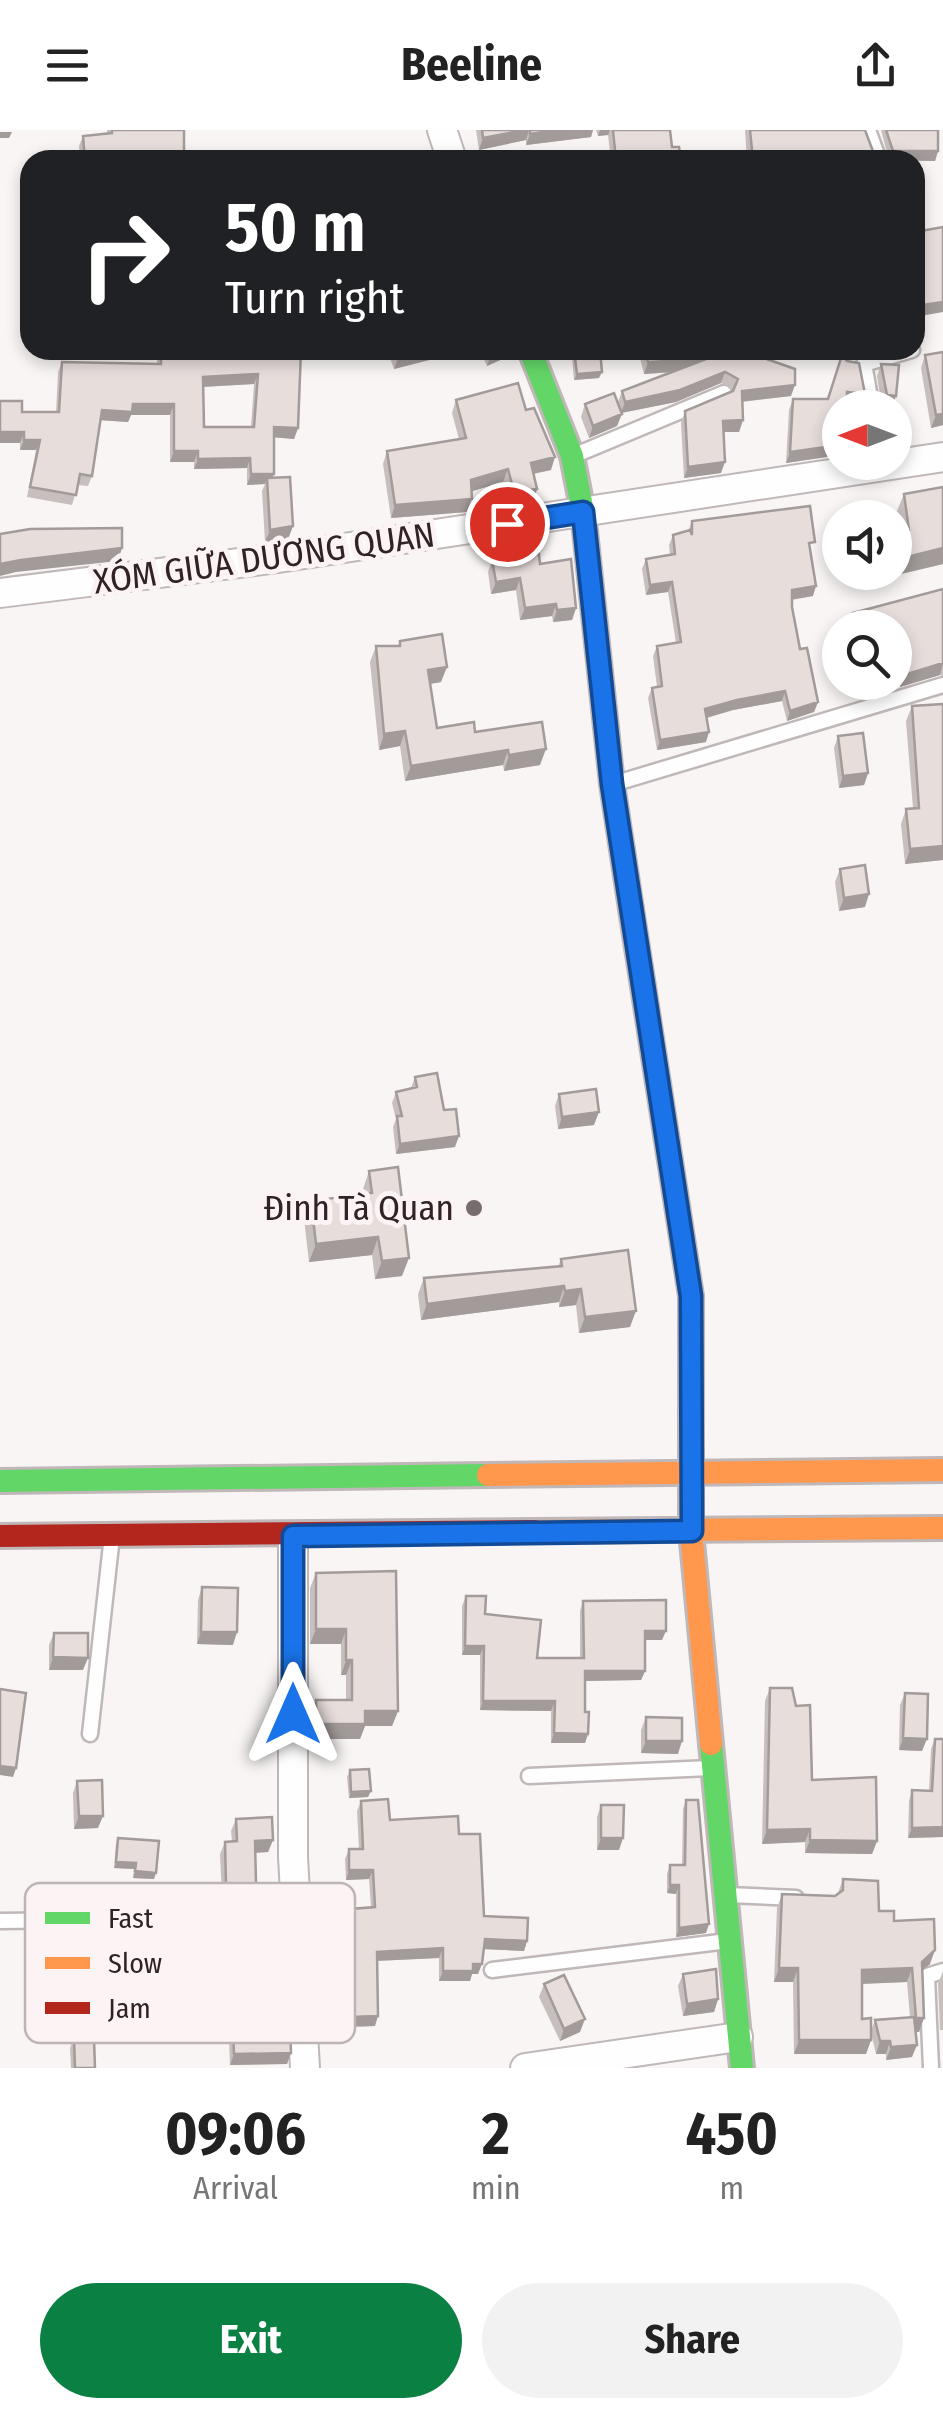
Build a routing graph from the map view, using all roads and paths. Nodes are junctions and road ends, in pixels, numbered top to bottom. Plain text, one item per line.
1 (534, 360) edge
2 (878, 360) edge
3 (869, 390) edge
4 (724, 393) edge
5 (572, 456) junction
6 (943, 457) edge
7 (912, 461) edge
8 (822, 474) edge
9 (583, 512) junction
10 (0, 593) edge
11 (943, 686) edge
12 (612, 784) junction
13 (943, 1470) edge
14 (694, 1473) junction
15 (0, 1481) edge
16 (943, 1528) edge
17 (692, 1531) junction
18 (112, 1535) junction
19 (0, 1536) edge
20 (293, 1536) junction
21 (90, 1734) dead end
22 (711, 1768) junction
23 (529, 1776) dead end
24 (294, 1883) edge
25 (727, 1896) junction
26 (812, 1898) edge
27 (0, 1920) edge
28 (25, 1920) edge
29 (729, 1941) junction
30 (492, 1970) dead end
31 (943, 1972) edge
32 (738, 2037) junction
33 (304, 2043) edge
34 (305, 2068) edge
35 (525, 2068) edge
36 (742, 2068) edge
37 (931, 2068) edge

1 - 5 main road
2 - 3 lane
4 - 5 lane
5 - 9 main road
6 - 7 street, XÓM GIỮA DƯƠNG QUAN
8 - 9 street, XÓM GIỮA DƯƠNG QUAN
9 - 10 street, XÓM GIỮA DƯƠNG QUAN
9 - 12 main road
11 - 12 lane
12 - 14 main road
13 - 14 main road
14 - 15 main road
14 - 17 main road
16 - 17 main road
17 - 20 main road
17 - 22 main road
18 - 19 main road
18 - 20 main road
18 - 21 lane
20 - 24 street
22 - 23 lane
22 - 25 main road
25 - 26 lane
25 - 29 main road
27 - 28 lane
29 - 30 lane
29 - 32 main road
31 - 37 lane
32 - 35 street
32 - 36 main road
33 - 34 street

